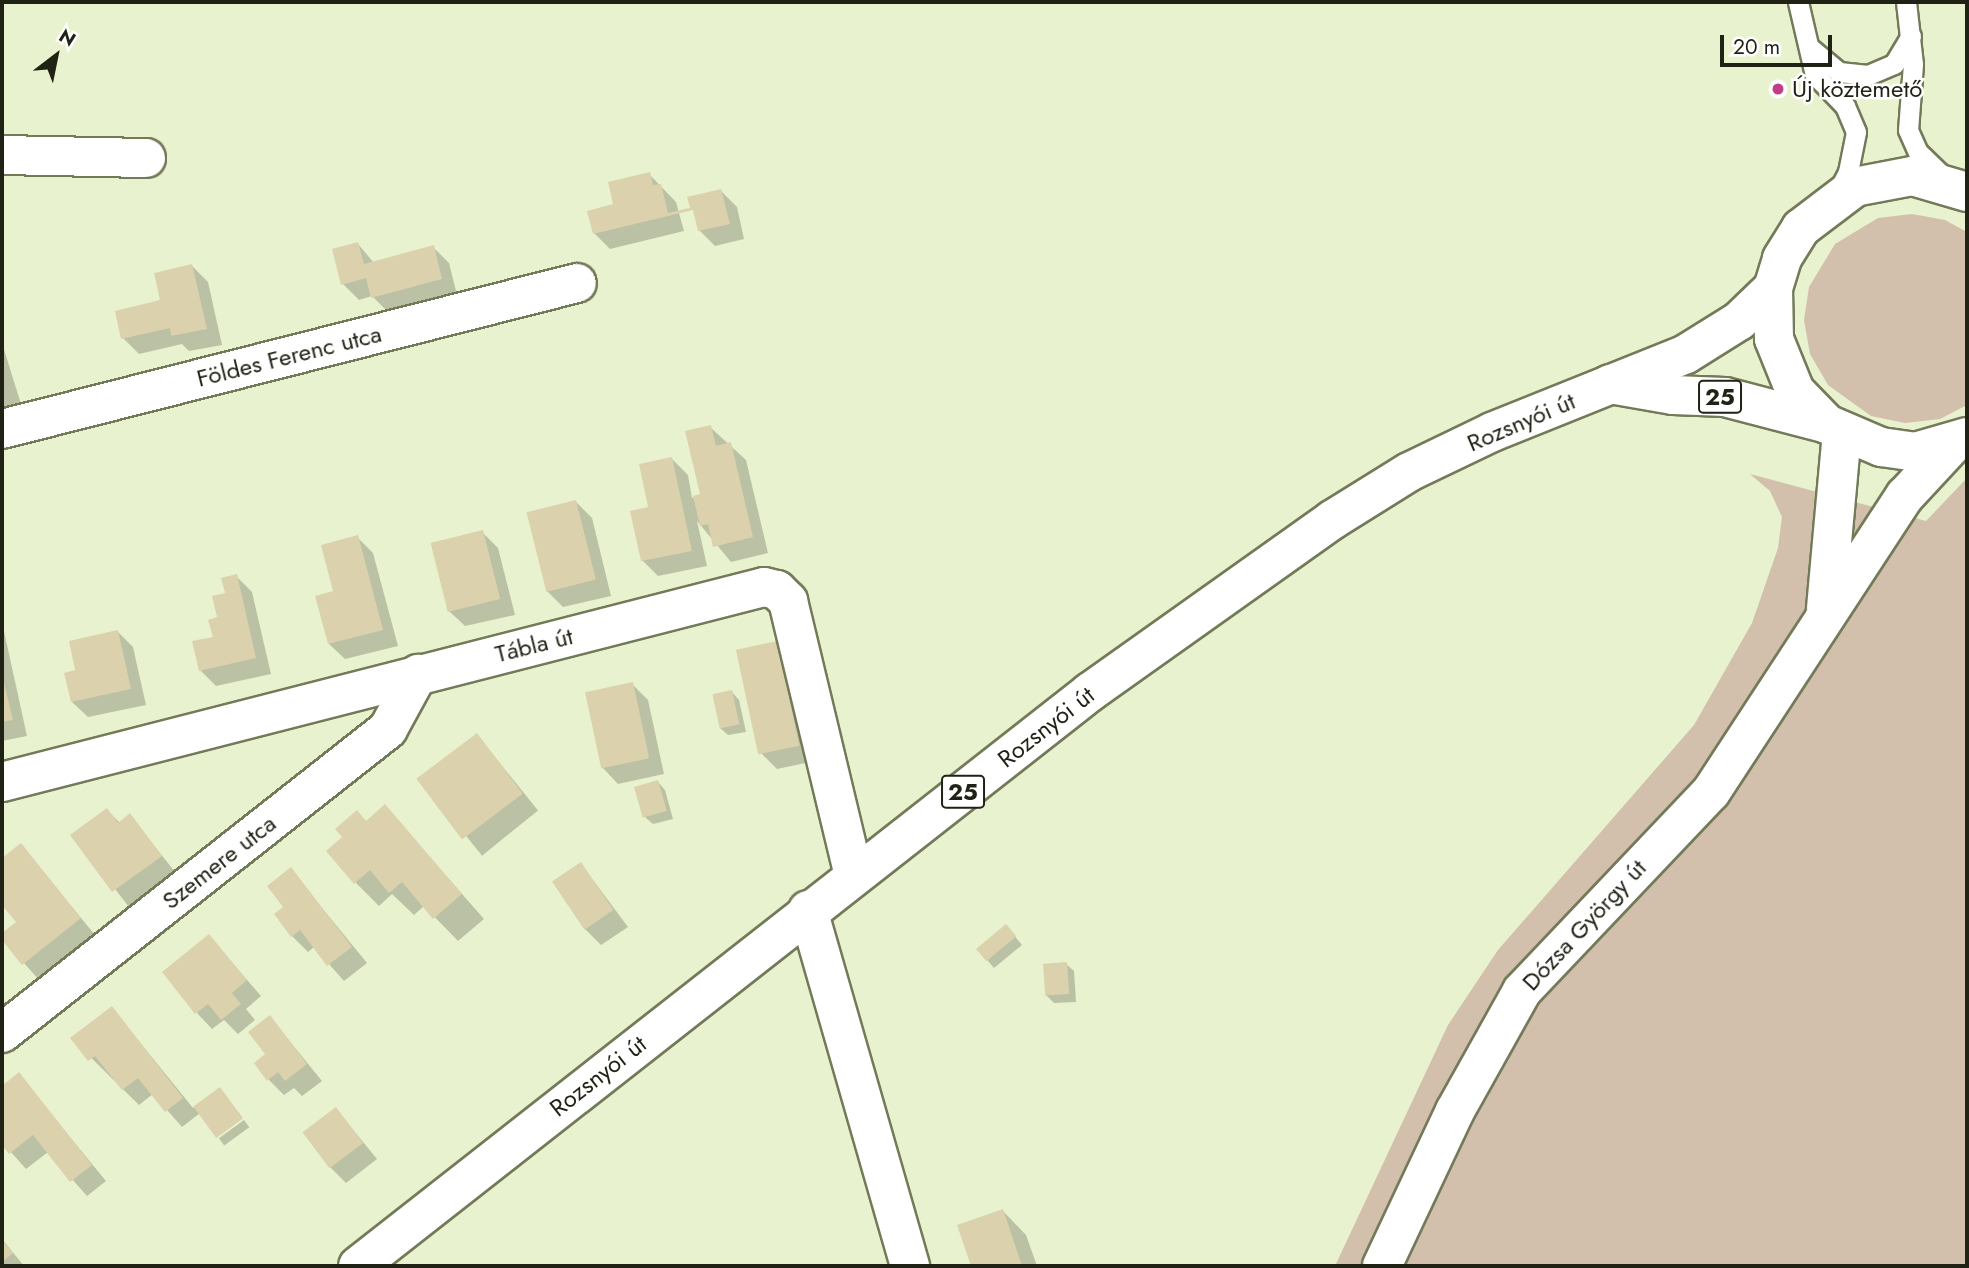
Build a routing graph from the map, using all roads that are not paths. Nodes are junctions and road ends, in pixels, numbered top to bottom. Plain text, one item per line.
1 (1798, 2) edge
2 (1906, 2) edge
3 (1911, 36) junction
4 (1808, 46) junction
5 (2, 155) edge
6 (146, 158) dead end
7 (1960, 189) edge
8 (1834, 199) junction
9 (577, 283) dead end
10 (1773, 288) junction
11 (1610, 384) junction
12 (1834, 428) junction
13 (2, 429) edge
14 (1961, 440) edge
15 (1826, 610) junction
16 (418, 674) junction
17 (2, 782) edge
18 (854, 876) junction
19 (808, 910) junction
20 (2, 1033) edge
21 (358, 1266) edge
22 (911, 1266) edge
23 (1382, 1266) edge

1 - 4 lane
2 - 3 lane
3 - 4 lane
3 - 7 lane
4 - 8 lane
5 - 6 main road
7 - 8 main road, 25
8 - 10 main road, 25
9 - 13 main road, Földes Ferenc utca
10 - 11 main road, Rozsnyói út / 25
10 - 12 main road, 25
11 - 12 main road, 25
11 - 18 main road, Rozsnyói út / 25
12 - 14 main road, 25
12 - 15 main road, Dózsa György út
14 - 15 main road, Dózsa György út
15 - 23 main road, Dózsa György út
16 - 17 main road, Tábla út
16 - 18 main road, Tábla út
16 - 20 main road, Szemere utca
18 - 19 main road, Rozsnyói út / 25
19 - 21 main road, Rozsnyói út / 25
19 - 22 main road

